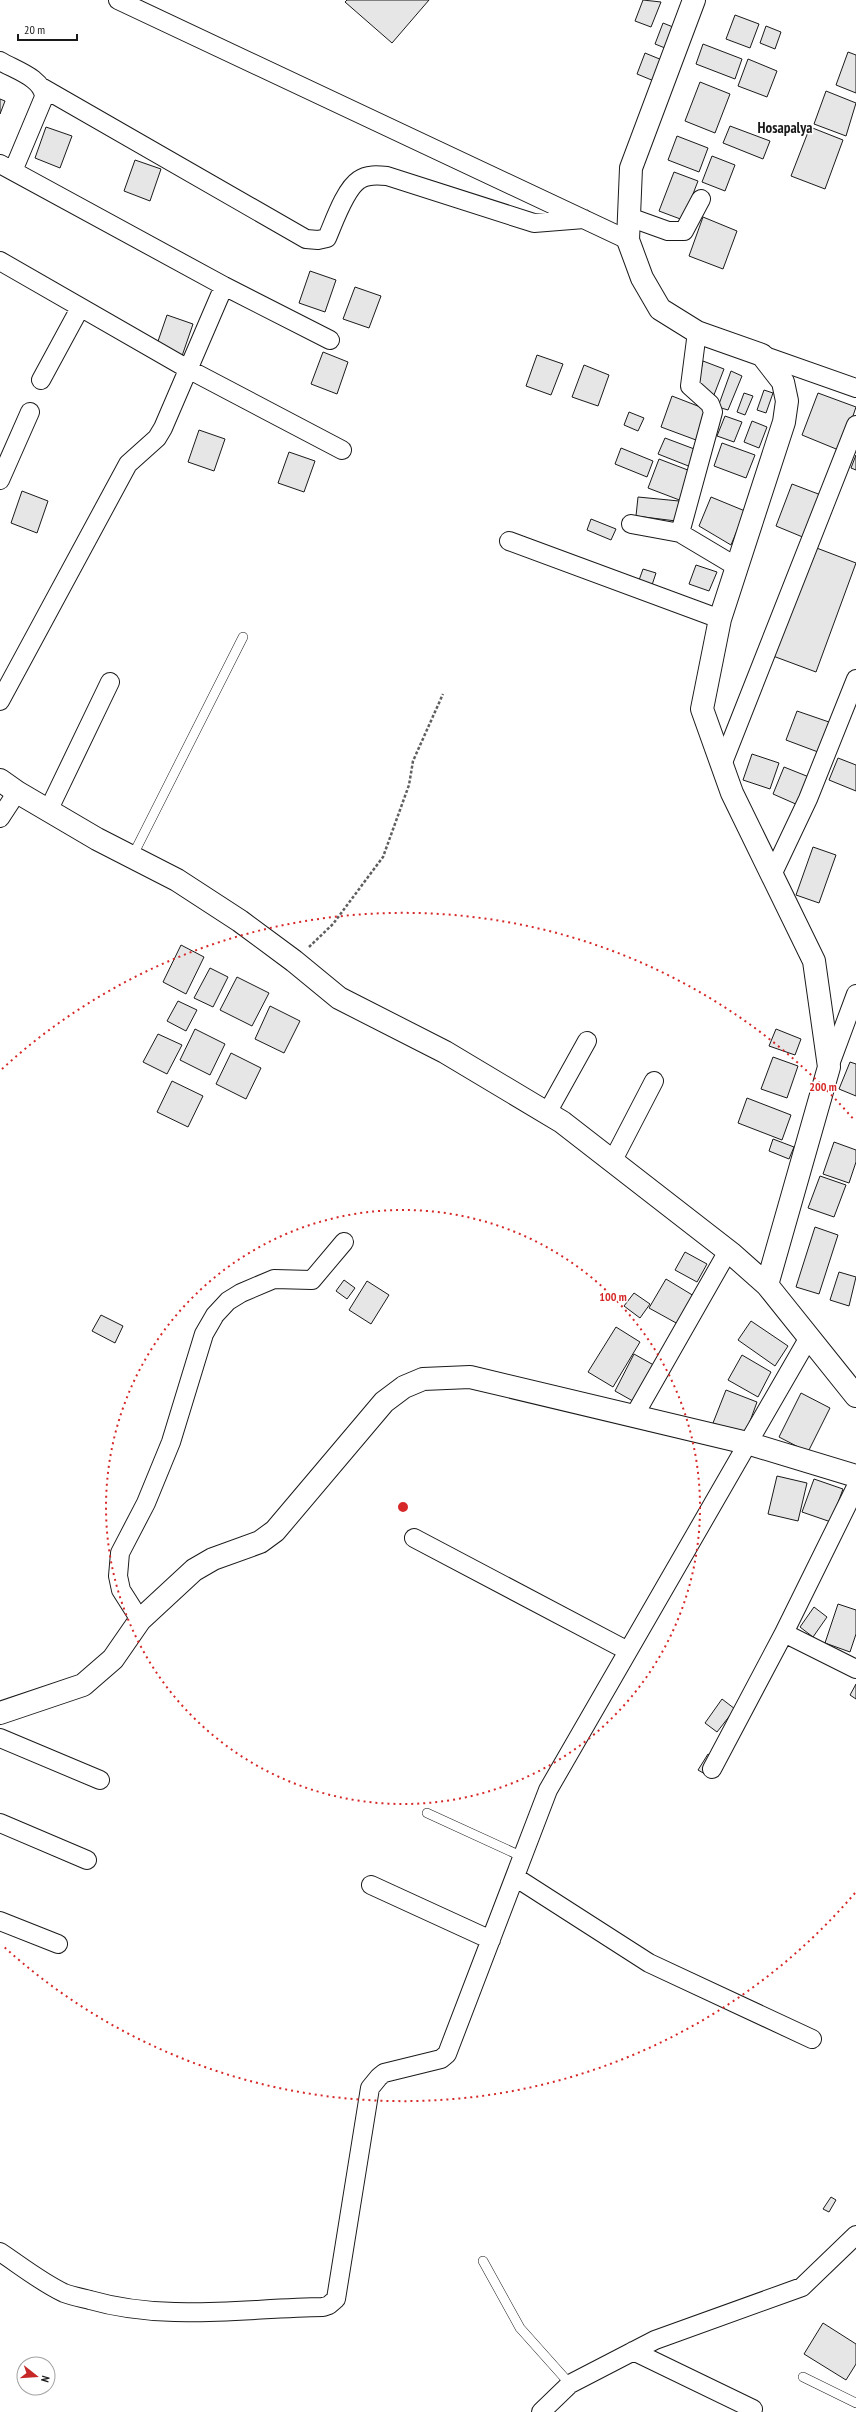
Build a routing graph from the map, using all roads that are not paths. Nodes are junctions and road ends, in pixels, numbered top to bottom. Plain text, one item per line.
1 (118, 0) edge
2 (694, 0) edge
3 (0, 61) edge
4 (43, 88) junction
5 (6, 167) edge
6 (701, 199) dead end
7 (629, 217) junction
8 (584, 219) junction
9 (628, 240) junction
10 (0, 261) edge
11 (224, 286) junction
12 (80, 308) junction
13 (697, 332) junction
14 (330, 340) dead end
15 (762, 355) junction
16 (188, 369) junction
17 (41, 380) dead end
18 (856, 388) edge
19 (30, 412) dead end
20 (856, 425) edge
21 (342, 450) dead end
22 (0, 480) edge
23 (631, 524) dead end
24 (680, 533) junction
25 (509, 541) dead end
26 (737, 567) junction
27 (720, 619) junction
28 (243, 636) dead end
29 (856, 679) edge
30 (110, 682) dead end
31 (0, 701) edge
32 (722, 765) junction
33 (8, 786) edge
34 (48, 811) junction
35 (0, 818) edge
36 (132, 857) junction
37 (772, 875) junction
38 (856, 994) edge
39 (587, 1041) dead end
40 (830, 1067) junction
41 (654, 1081) dead end
42 (547, 1113) junction
43 (612, 1162) junction
44 (344, 1242) dead end
45 (728, 1251) junction
46 (767, 1285) junction
47 (808, 1339) junction
48 (856, 1396) edge
49 (634, 1416) junction
50 (747, 1443) junction
51 (856, 1476) edge
52 (856, 1487) edge
53 (414, 1538) dead end
54 (140, 1620) junction
55 (784, 1633) junction
56 (628, 1651) junction
57 (856, 1669) edge
58 (0, 1713) edge
59 (0, 1738) edge
60 (712, 1769) dead end
61 (100, 1780) dead end
62 (427, 1813) dead end
63 (0, 1823) edge
64 (522, 1857) junction
65 (87, 1860) dead end
66 (515, 1877) junction
67 (371, 1885) dead end
68 (0, 1921) edge
69 (491, 1940) junction
70 (58, 1944) dead end
71 (812, 2039) dead end
72 (856, 2235) edge
73 (0, 2252) edge
74 (483, 2261) dead end
75 (632, 2351) junction
76 (803, 2377) dead end
77 (570, 2384) junction
78 (856, 2403) edge
79 (753, 2409) dead end
80 (541, 2412) edge

1 - 8 street
2 - 7 street
3 - 4 street
4 - 5 street
4 - 8 street
5 - 11 street
6 - 7 street
7 - 9 street
8 - 9 street
9 - 13 street
10 - 12 street
11 - 14 street
11 - 16 street
12 - 16 street
12 - 17 street
13 - 15 street
13 - 24 street
15 - 18 street
15 - 26 street
16 - 21 street
16 - 31 street
19 - 22 street
20 - 32 street
23 - 24 street
24 - 26 street
25 - 27 street
26 - 27 street
27 - 32 street
28 - 36 lane
29 - 37 street
30 - 34 street
32 - 37 street
33 - 34 street
33 - 35 street
34 - 36 street
36 - 42 street
37 - 40 street
38 - 40 street
39 - 42 street
40 - 46 street
41 - 43 street
42 - 43 street
43 - 45 street
44 - 54 street
45 - 46 street
45 - 49 street
46 - 47 street
47 - 48 street
47 - 50 street
49 - 50 street
49 - 54 street
50 - 51 street
50 - 56 street
52 - 55 street
53 - 56 street
54 - 58 street
55 - 57 street
55 - 60 street
56 - 64 street
59 - 61 street
62 - 64 lane
63 - 65 street
64 - 66 street
66 - 69 street
66 - 71 street
67 - 69 street
68 - 70 street
69 - 73 street
72 - 75 street
74 - 77 lane
75 - 77 street
75 - 79 street
76 - 78 lane
77 - 80 street

